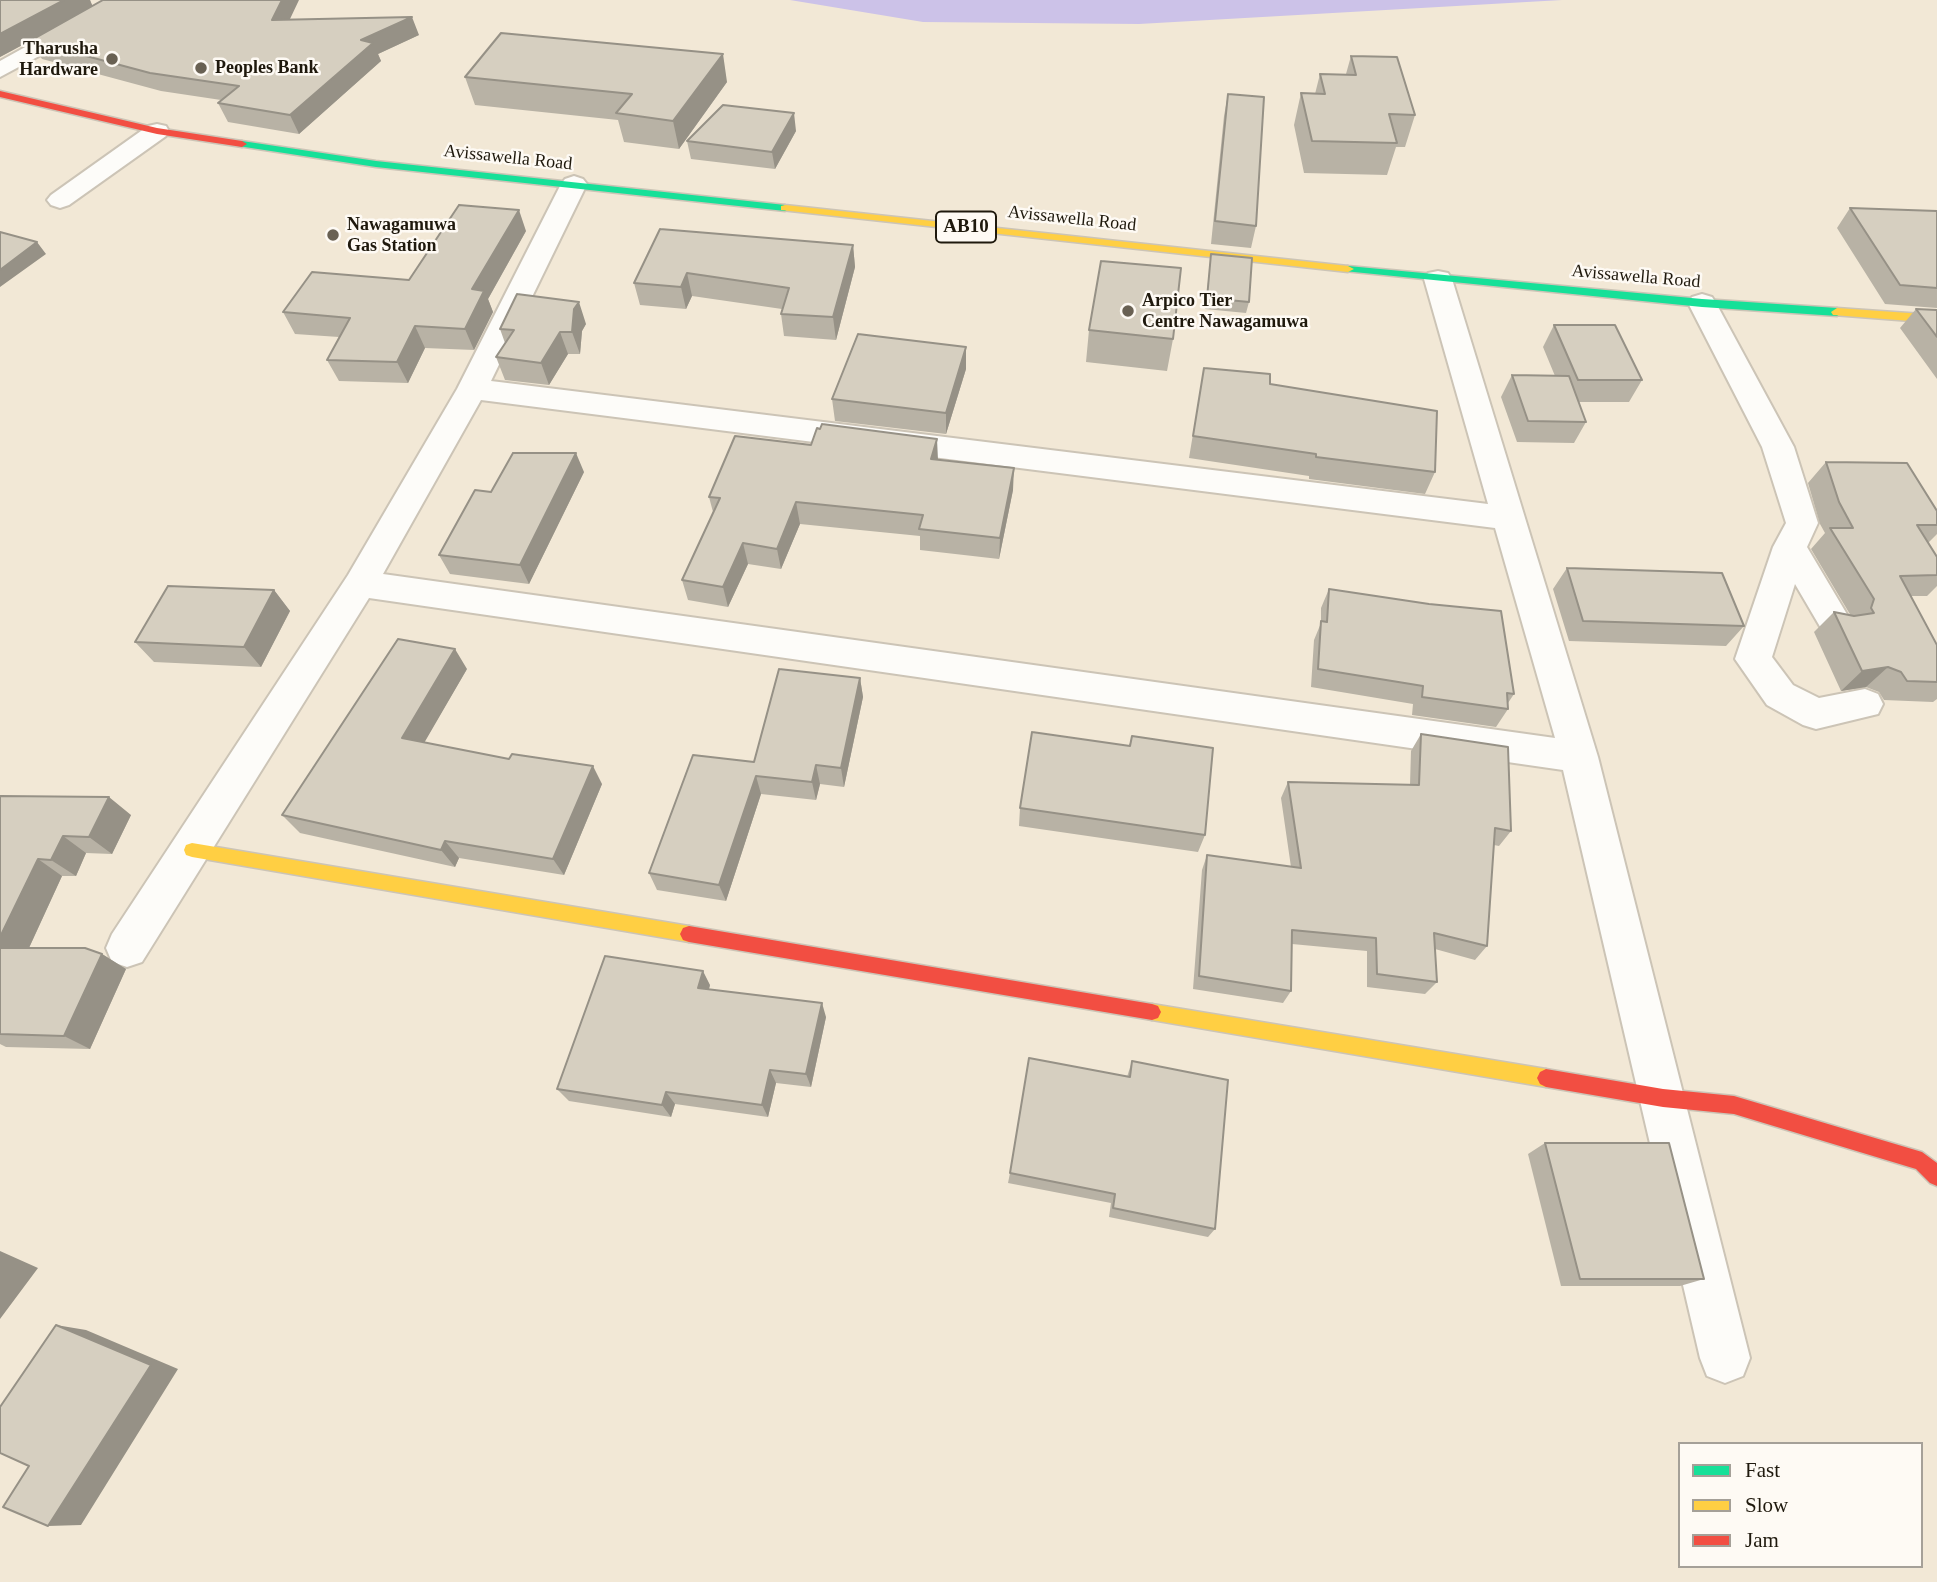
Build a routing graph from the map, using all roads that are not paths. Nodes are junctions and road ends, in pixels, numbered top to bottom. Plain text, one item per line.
1 (126, 0) edge
2 (0, 70) edge
3 (0, 94) edge
4 (157, 131) junction
5 (574, 184) junction
6 (60, 200) dead end
7 (1438, 279) junction
8 (1703, 303) junction
9 (1937, 319) edge
10 (472, 389) junction
11 (1507, 517) junction
12 (1790, 547) junction
13 (360, 584) junction
14 (1834, 621) edge
15 (1865, 704) dead end
16 (1579, 757) junction
17 (192, 850) junction
18 (127, 948) dead end
19 (1663, 1098) junction
20 (1937, 1176) edge
21 (1725, 1358) dead end

1 - 2 street
3 - 4 main road, Avissawella Road / AB10
4 - 5 main road, Avissawella Road / AB10
4 - 6 street
5 - 7 main road, Avissawella Road / AB10
5 - 10 street
7 - 8 main road, Avissawella Road / AB10
7 - 11 street
8 - 9 main road, Avissawella Road / AB10
8 - 12 street
10 - 11 street
10 - 13 street
11 - 16 street
12 - 14 street
12 - 15 street
13 - 16 street
13 - 17 street
16 - 19 street
17 - 18 street
17 - 19 main road
19 - 20 main road
19 - 21 street

